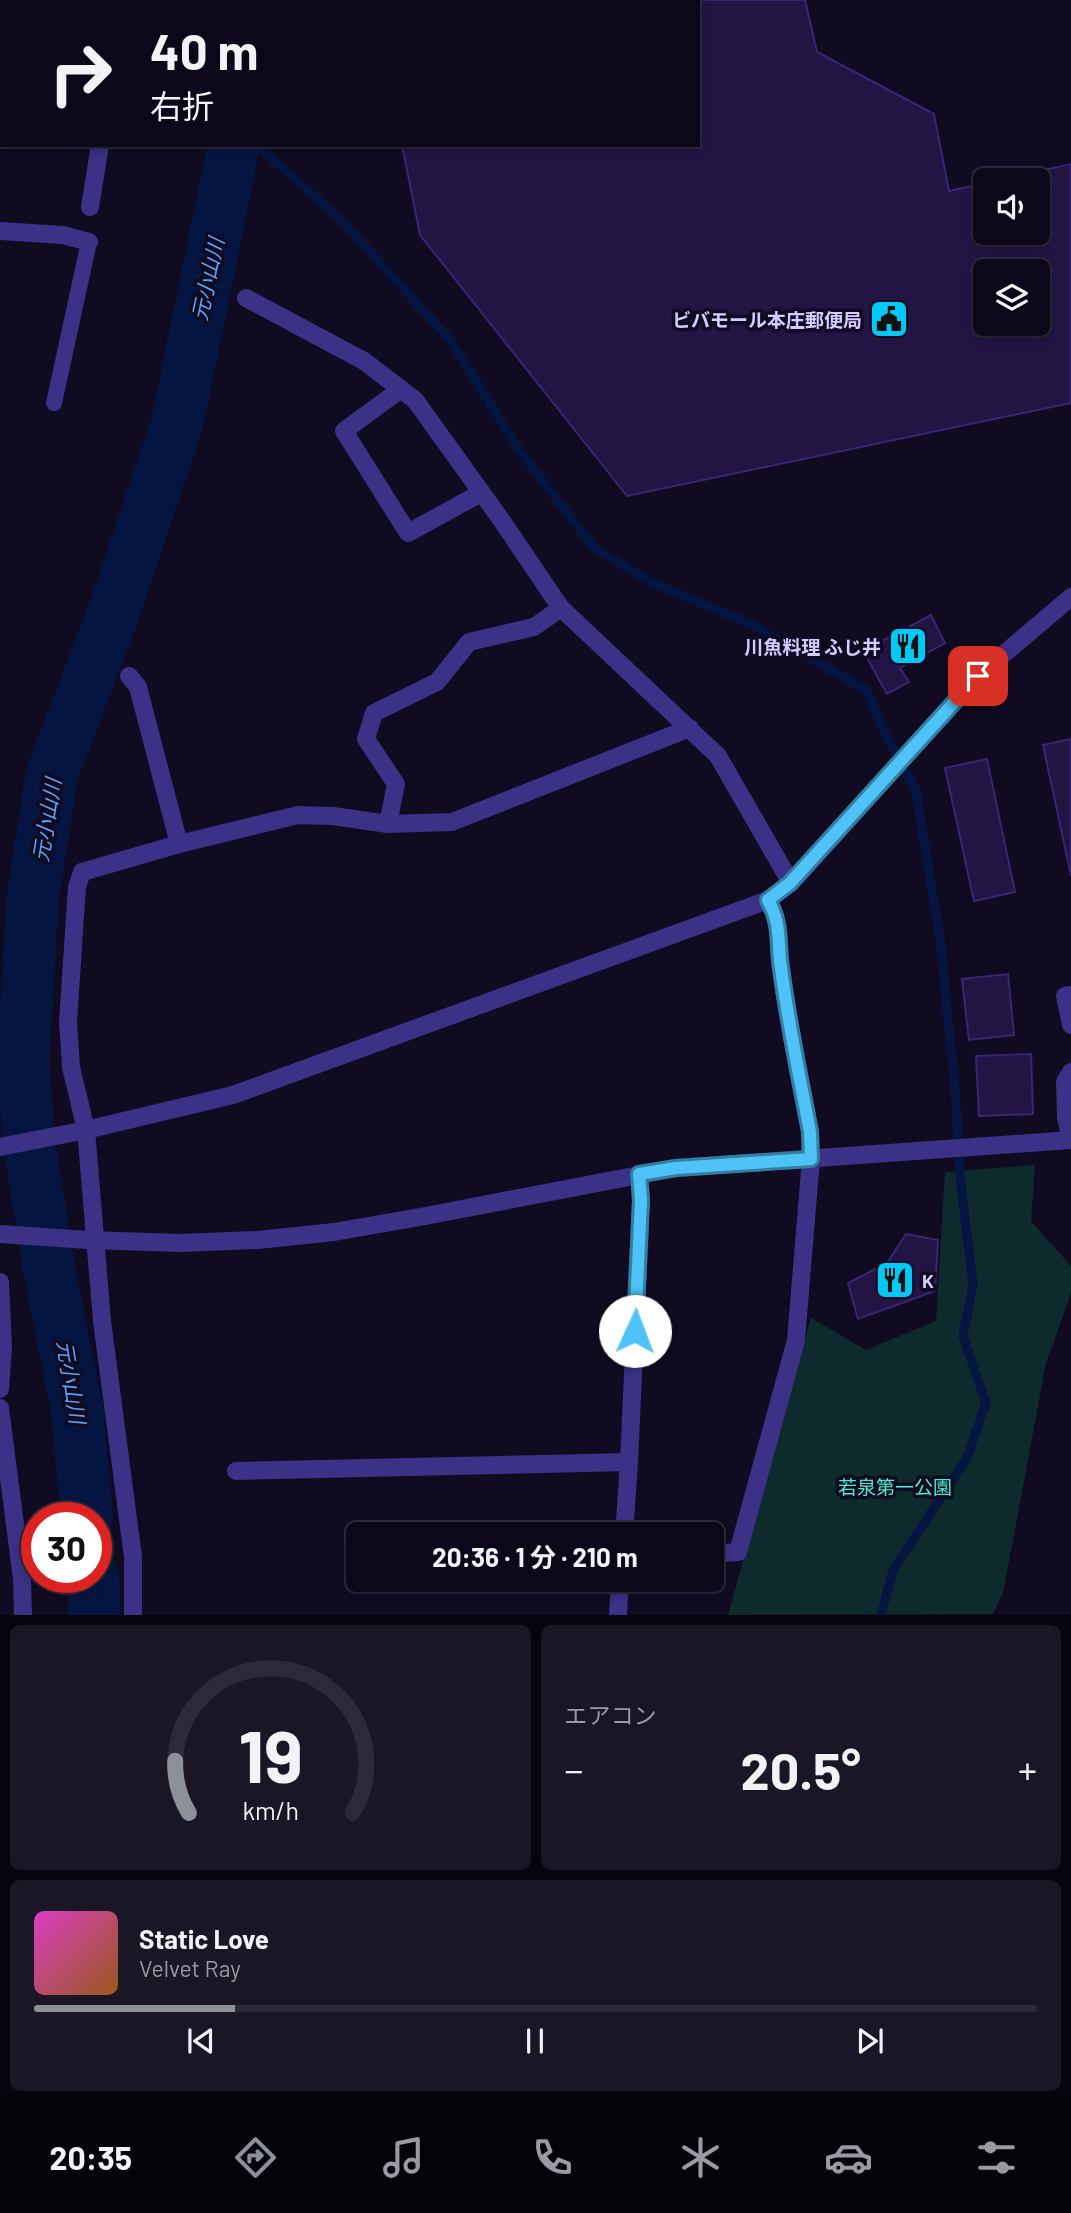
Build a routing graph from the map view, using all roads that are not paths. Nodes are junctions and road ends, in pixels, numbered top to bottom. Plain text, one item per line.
1 (100, 147) edge
2 (90, 207) dead end
3 (0, 232) edge
4 (89, 242) joint
5 (246, 298) dead end
6 (401, 389) junction
7 (54, 402) dead end
8 (481, 493) junction
9 (1071, 597) edge
10 (561, 608) junction
11 (129, 676) dead end
12 (690, 728) junction
13 (388, 824) junction
14 (179, 844) junction
15 (790, 883) junction
16 (768, 900) junction
17 (1071, 995) edge
18 (1071, 1025) edge
19 (1071, 1072) edge
20 (80, 1131) junction
21 (1071, 1140) edge
22 (0, 1147) edge
23 (811, 1159) junction
24 (639, 1174) junction
25 (3, 1235) edge
26 (92, 1240) junction
27 (0, 1282) edge
28 (0, 1389) edge
29 (0, 1408) edge
30 (629, 1462) junction
31 (236, 1471) dead end
32 (625, 1522) edge
33 (724, 1553) edge
34 (619, 1592) edge
35 (23, 1615) edge
36 (133, 1615) edge
37 (618, 1615) edge

1 - 2 street
3 - 4 street
4 - 7 lane
5 - 6 street
6 - 8 street
6 - 8 street
8 - 10 street
9 - 15 street
10 - 12 street
10 - 13 street
11 - 14 street
12 - 13 street
12 - 15 street
13 - 14 street
14 - 20 street
15 - 16 street
16 - 20 street
16 - 23 street
17 - 18 street
19 - 21 street
20 - 22 street
20 - 26 street
21 - 23 street
23 - 24 street
23 - 33 street
24 - 26 street
24 - 30 street
25 - 26 street
26 - 36 street
27 - 28 street
29 - 35 street
30 - 31 street
30 - 32 street
34 - 37 street

